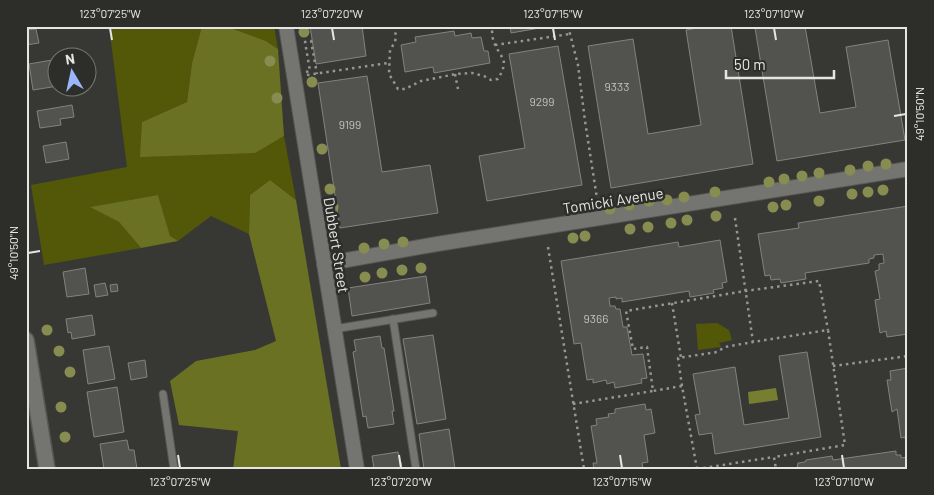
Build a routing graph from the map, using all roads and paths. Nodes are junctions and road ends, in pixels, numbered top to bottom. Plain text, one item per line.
1 (286, 26) edge
2 (394, 26) edge
3 (492, 26) edge
4 (568, 26) edge
5 (570, 34) junction
6 (495, 45) junction
7 (388, 62) junction
8 (317, 74) junction
9 (455, 74) junction
10 (458, 89) dead end
11 (908, 170) edge
12 (600, 212) dead end
13 (735, 218) dead end
14 (548, 248) dead end
15 (324, 264) junction
16 (745, 291) junction
17 (672, 303) junction
18 (433, 313) dead end
19 (393, 319) junction
20 (334, 328) junction
21 (828, 330) junction
22 (26, 340) edge
23 (753, 342) junction
24 (908, 356) edge
25 (681, 358) junction
26 (833, 366) junction
27 (682, 386) junction
28 (653, 391) junction
29 (163, 394) dead end
30 (573, 404) junction
31 (774, 457) junction
32 (47, 469) edge
33 (174, 469) edge
34 (357, 469) edge
35 (416, 469) edge
36 (584, 469) edge
37 (697, 469) edge
38 (776, 469) edge

1 - 15 street, Dubbert Street
2 - 7 path
3 - 6 path
4 - 5 path
5 - 6 path
5 - 12 path
6 - 9 path
7 - 8 path
7 - 9 path
8 - 8 path
9 - 10 path
11 - 15 street, Tomicki Avenue
13 - 16 path
14 - 30 path
15 - 20 street, Dubbert Street
16 - 17 path
16 - 21 path
16 - 23 path
17 - 25 path
17 - 28 path
18 - 19 lane
19 - 20 lane
19 - 35 lane
20 - 34 street, Dubbert Street
21 - 23 path
21 - 26 path
22 - 32 main road
23 - 25 path
24 - 26 path
25 - 27 path
26 - 31 path
27 - 28 path
27 - 37 path
28 - 30 path
29 - 33 lane
30 - 36 path
31 - 37 path
31 - 38 path

